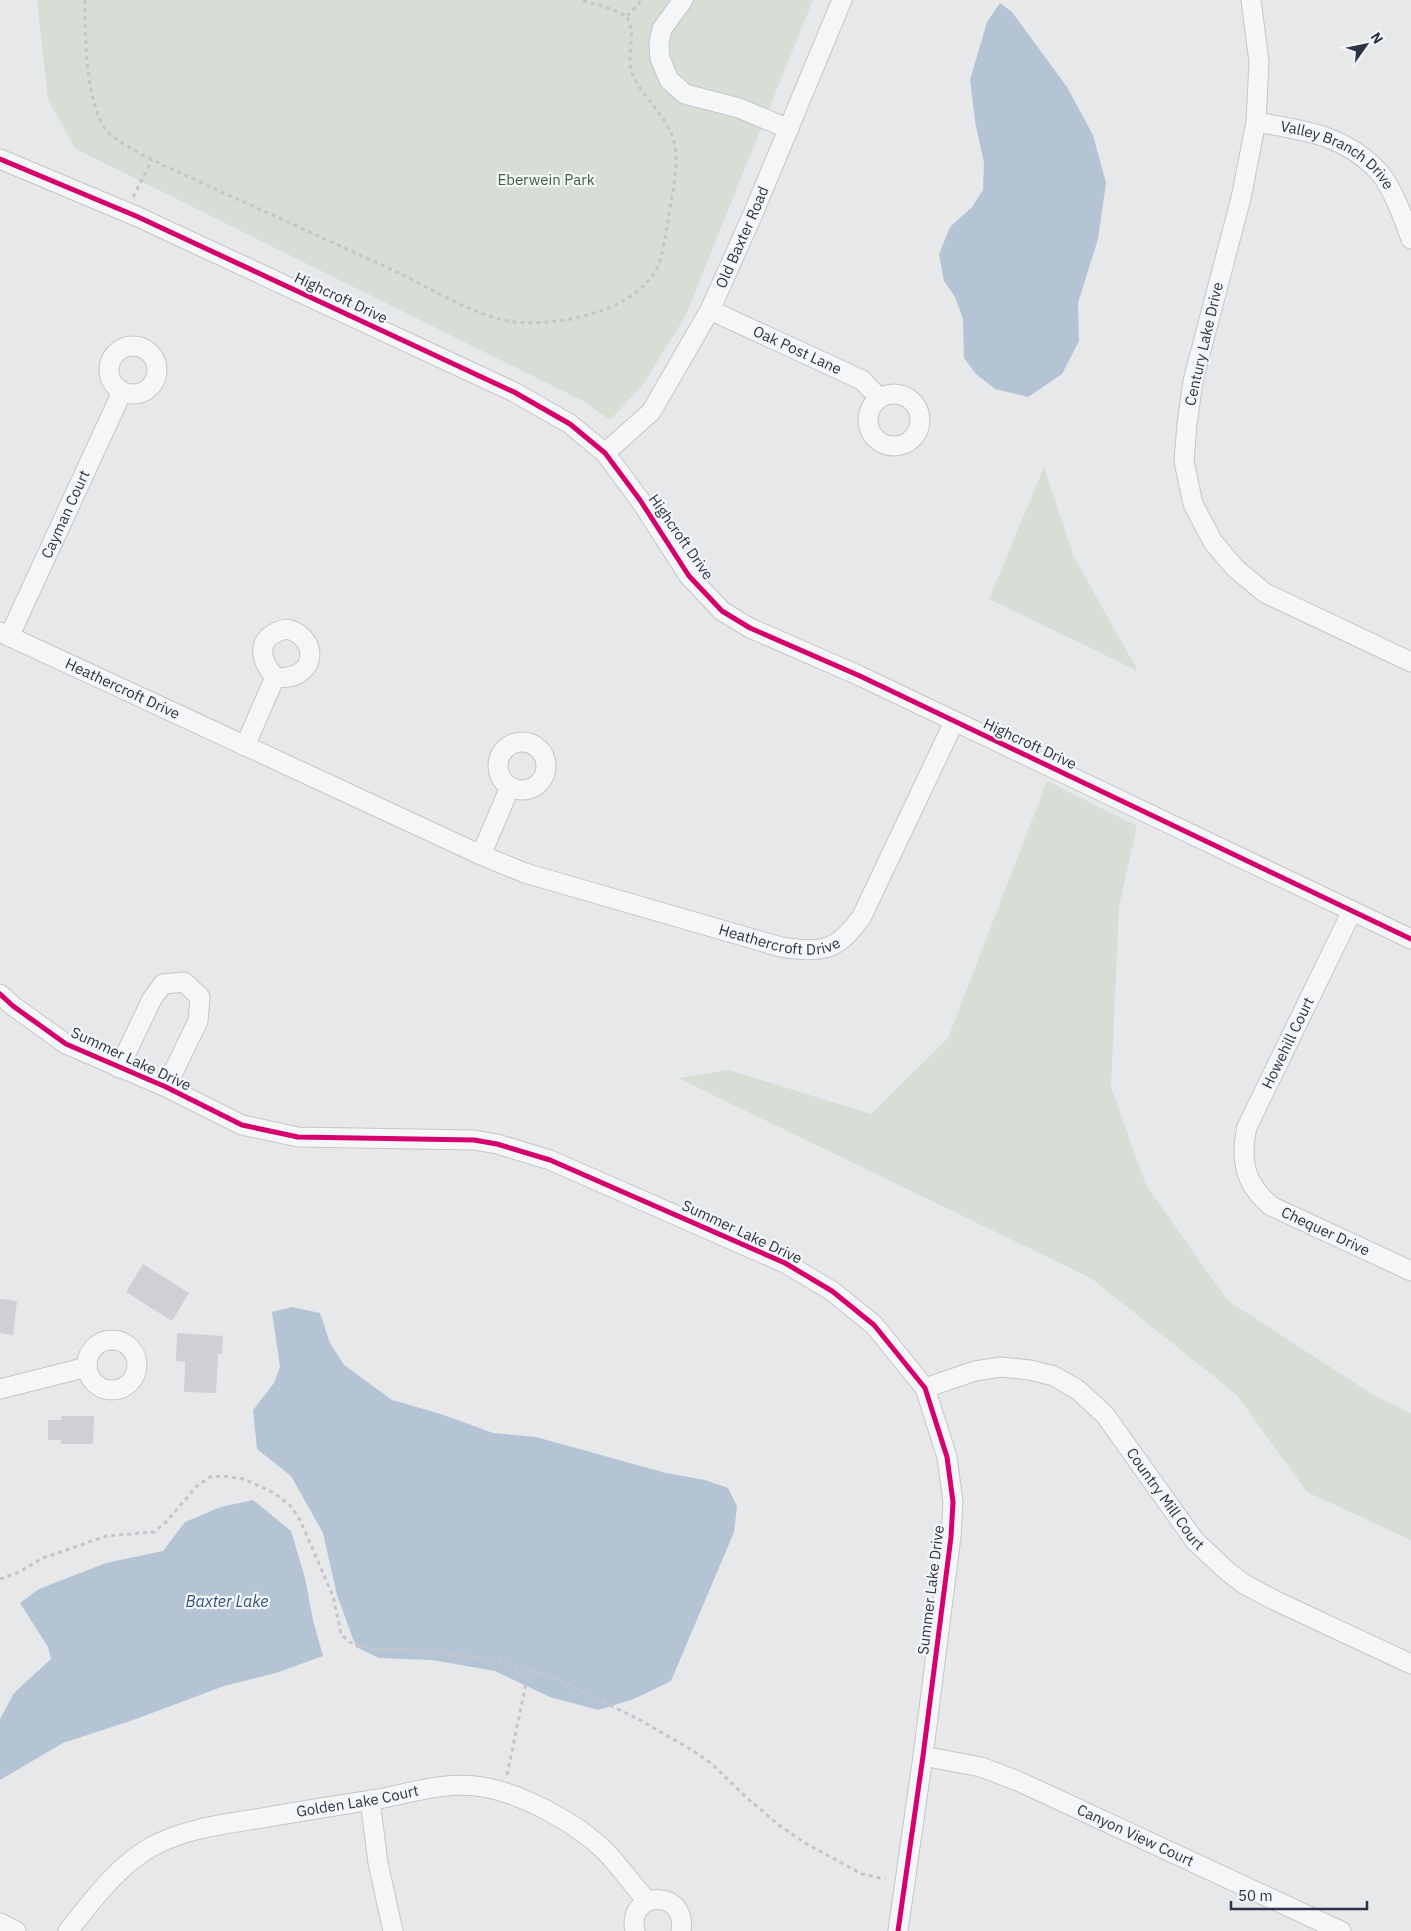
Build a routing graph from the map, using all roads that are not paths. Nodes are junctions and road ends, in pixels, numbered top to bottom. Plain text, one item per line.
1 (683, 0) edge
2 (842, 0) edge
3 (1251, 0) edge
4 (1256, 122) junction
5 (789, 129) junction
6 (0, 159) edge
7 (1411, 239) edge
8 (710, 310) junction
9 (122, 392) dead end
10 (879, 398) dead end
11 (605, 453) junction
12 (5, 635) edge
13 (1411, 662) edge
14 (275, 677) dead end
15 (954, 722) junction
16 (245, 746) junction
17 (510, 787) dead end
18 (481, 855) junction
19 (1352, 911) junction
20 (1411, 939) edge
21 (0, 994) edge
22 (119, 1068) junction
23 (166, 1088) junction
24 (1248, 1178) joint
25 (1411, 1271) edge
26 (87, 1367) dead end
27 (925, 1388) junction
28 (0, 1389) edge
29 (1411, 1664) edge
30 (923, 1756) junction
31 (370, 1800) junction
32 (647, 1901) junction
33 (0, 1923) edge
34 (16, 1931) edge
35 (68, 1931) edge
36 (392, 1931) edge
37 (635, 1931) edge
38 (681, 1931) edge
39 (898, 1931) edge
40 (1341, 1931) edge

1 - 5 street
2 - 5 street, Old Baxter Road
3 - 4 street, Century Lake Drive
4 - 7 street, Valley Branch Drive
4 - 13 street, Century Lake Drive
5 - 8 street, Old Baxter Road
6 - 11 street, Highcroft Drive
8 - 10 street, Oak Post Lane
8 - 11 street, Old Baxter Road
9 - 12 street, Cayman Court
11 - 15 street, Highcroft Drive
12 - 16 street, Heathercroft Drive
14 - 16 street
15 - 18 street, Heathercroft Drive
15 - 19 street, Highcroft Drive
16 - 18 street, Heathercroft Drive
17 - 18 street
19 - 20 street, Highcroft Drive
19 - 24 street, Howehill Court
21 - 22 street, Summer Lake Drive
22 - 23 street, Summer Lake Drive
22 - 23 street
23 - 27 street, Summer Lake Drive
24 - 25 street, Chequer Drive
26 - 28 street
27 - 29 street, Country Mill Court
27 - 30 street, Summer Lake Drive
30 - 39 street, Summer Lake Drive
30 - 40 street, Canyon View Court
31 - 32 street, Golden Lake Court
31 - 35 street, Golden Lake Court
31 - 36 street
32 - 37 street
32 - 38 street
33 - 34 street

